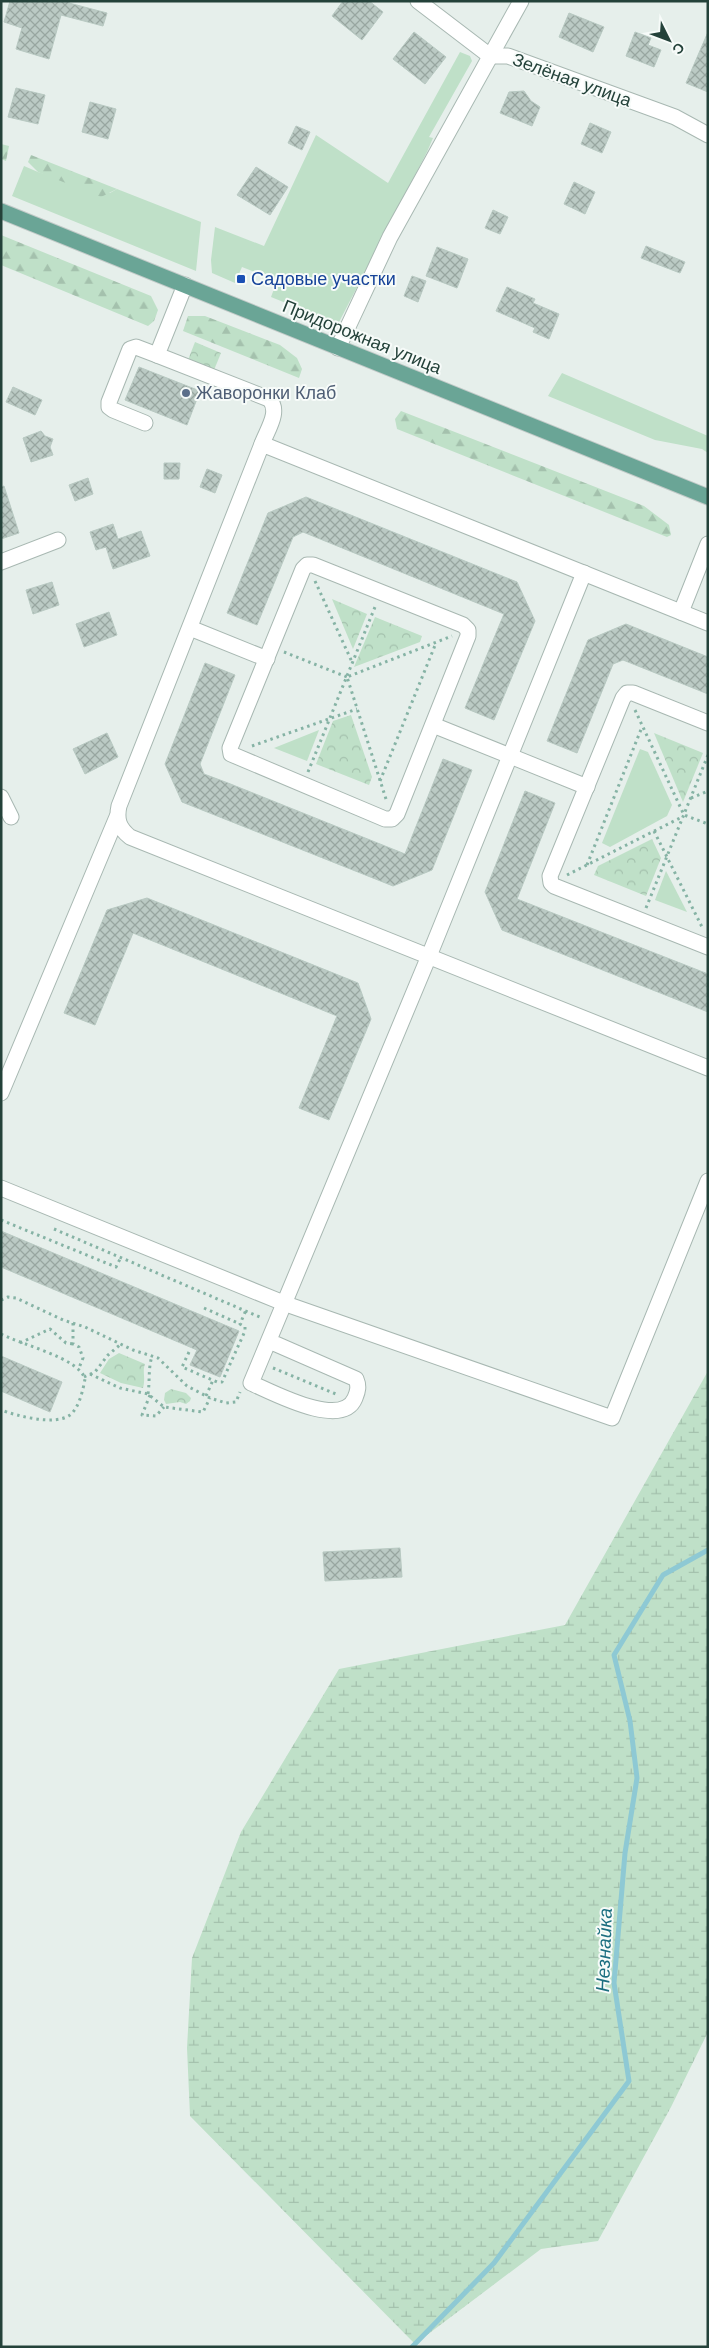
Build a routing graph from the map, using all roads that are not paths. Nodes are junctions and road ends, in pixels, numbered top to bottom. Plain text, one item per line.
1 (418, 1) edge
2 (521, 1) edge
3 (490, 56) junction
4 (708, 135) edge
5 (1, 211) edge
6 (185, 285) junction
7 (338, 348) junction
8 (157, 355) junction
9 (145, 423) dead end
10 (262, 444) junction
11 (708, 497) edge
12 (58, 540) dead end
13 (708, 544) edge
14 (1, 562) edge
15 (584, 573) junction
16 (681, 612) junction
17 (708, 623) edge
18 (190, 628) junction
19 (269, 653) junction
20 (708, 723) edge
21 (433, 725) junction
22 (510, 756) junction
23 (587, 787) junction
24 (1, 797) edge
25 (10, 817) dead end
26 (117, 817) junction
27 (708, 947) edge
28 (429, 956) junction
29 (708, 1068) edge
30 (1, 1093) edge
31 (708, 1181) edge
32 (1, 1188) edge
33 (286, 1304) junction
34 (269, 1341) junction

1 - 3 street, Зелёная улица
2 - 3 street
3 - 4 street, Зелёная улица
3 - 7 street
5 - 6 main road, Придорожная улица
6 - 7 main road, Придорожная улица
6 - 8 street
7 - 11 main road, Придорожная улица
8 - 9 street
8 - 10 street
10 - 15 street
10 - 18 street
12 - 14 street
13 - 16 street
15 - 16 street
15 - 22 street
16 - 17 street
18 - 19 street
18 - 26 street
19 - 21 street
19 - 21 street
20 - 23 street
21 - 22 street
22 - 23 street
22 - 28 street
23 - 27 street
24 - 25 street
26 - 28 street
26 - 30 street
28 - 29 street
28 - 33 street
31 - 33 street
32 - 33 street
33 - 34 street
34 - 34 street

